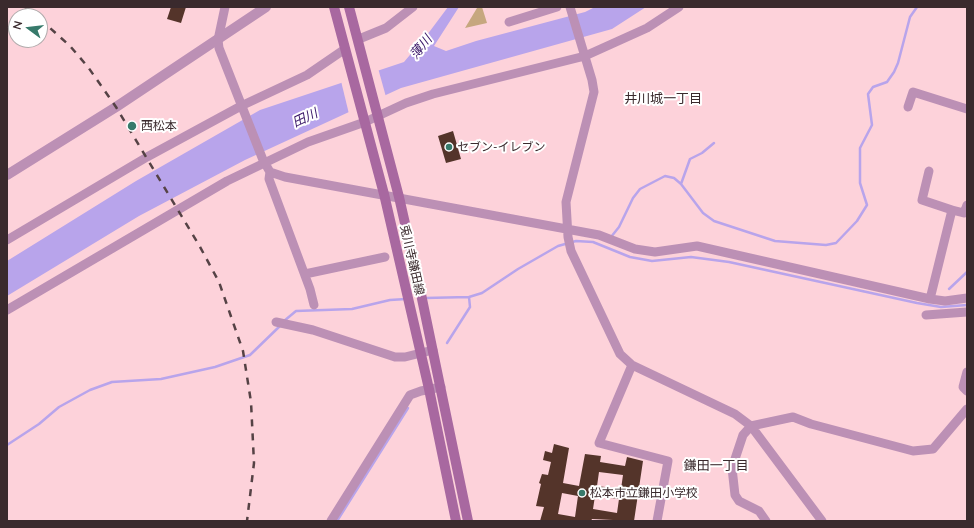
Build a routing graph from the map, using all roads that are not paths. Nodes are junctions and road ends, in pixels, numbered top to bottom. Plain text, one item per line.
1 (224, 7) edge
2 (266, 7) edge
3 (334, 7) edge
4 (349, 7) edge
5 (413, 7) edge
6 (557, 7) edge
7 (570, 7) edge
8 (679, 7) edge
9 (509, 22) dead end
10 (218, 40) junction
11 (360, 43) junction
12 (346, 51) junction
13 (585, 53) junction
14 (242, 107) junction
15 (908, 107) dead end
16 (967, 109) edge
17 (377, 113) junction
18 (364, 120) junction
19 (264, 161) junction
20 (929, 171) dead end
21 (270, 172) junction
22 (7, 175) edge
23 (384, 194) junction
24 (399, 197) junction
25 (967, 205) edge
26 (952, 210) junction
27 (568, 238) junction
28 (7, 240) edge
29 (385, 257) dead end
30 (305, 274) junction
31 (967, 298) edge
32 (930, 299) junction
33 (314, 305) dead end
34 (7, 310) edge
35 (967, 312) edge
36 (926, 315) dead end
37 (276, 322) dead end
38 (433, 350) junction
39 (421, 353) junction
40 (632, 365) junction
41 (967, 372) edge
42 (441, 387) junction
43 (429, 389) junction
44 (967, 391) edge
45 (967, 409) edge
46 (751, 426) junction
47 (331, 521) edge
48 (456, 521) edge
49 (468, 521) edge
50 (657, 521) edge
51 (766, 521) edge
52 (822, 521) edge

1 - 10 street
2 - 10 street
3 - 12 main road, 兎川寺鎌田線
4 - 11 main road, 兎川寺鎌田線
5 - 11 street
6 - 9 street
7 - 13 street
8 - 13 street
10 - 14 street
10 - 22 street
11 - 17 main road, 兎川寺鎌田線
12 - 14 street
12 - 18 main road, 兎川寺鎌田線
13 - 17 street
13 - 27 street
14 - 19 street
14 - 28 street
15 - 16 street
17 - 18 street
17 - 24 main road, 兎川寺鎌田線
18 - 19 street
18 - 23 main road, 兎川寺鎌田線
19 - 21 street
19 - 34 street
20 - 26 street
21 - 23 street
21 - 30 street
23 - 24 street
23 - 39 main road, 兎川寺鎌田線
24 - 27 street
24 - 38 main road, 兎川寺鎌田線
25 - 26 street
26 - 32 street
27 - 32 street
27 - 40 street
29 - 30 street
30 - 33 street
31 - 32 street
35 - 36 street
37 - 39 street
38 - 39 street
38 - 42 main road, 兎川寺鎌田線
39 - 43 main road, 兎川寺鎌田線
40 - 46 street
40 - 50 street
41 - 44 street
42 - 43 street
42 - 49 main road, 兎川寺鎌田線
43 - 47 street
43 - 48 main road, 兎川寺鎌田線
45 - 46 street
46 - 51 street
46 - 52 street

